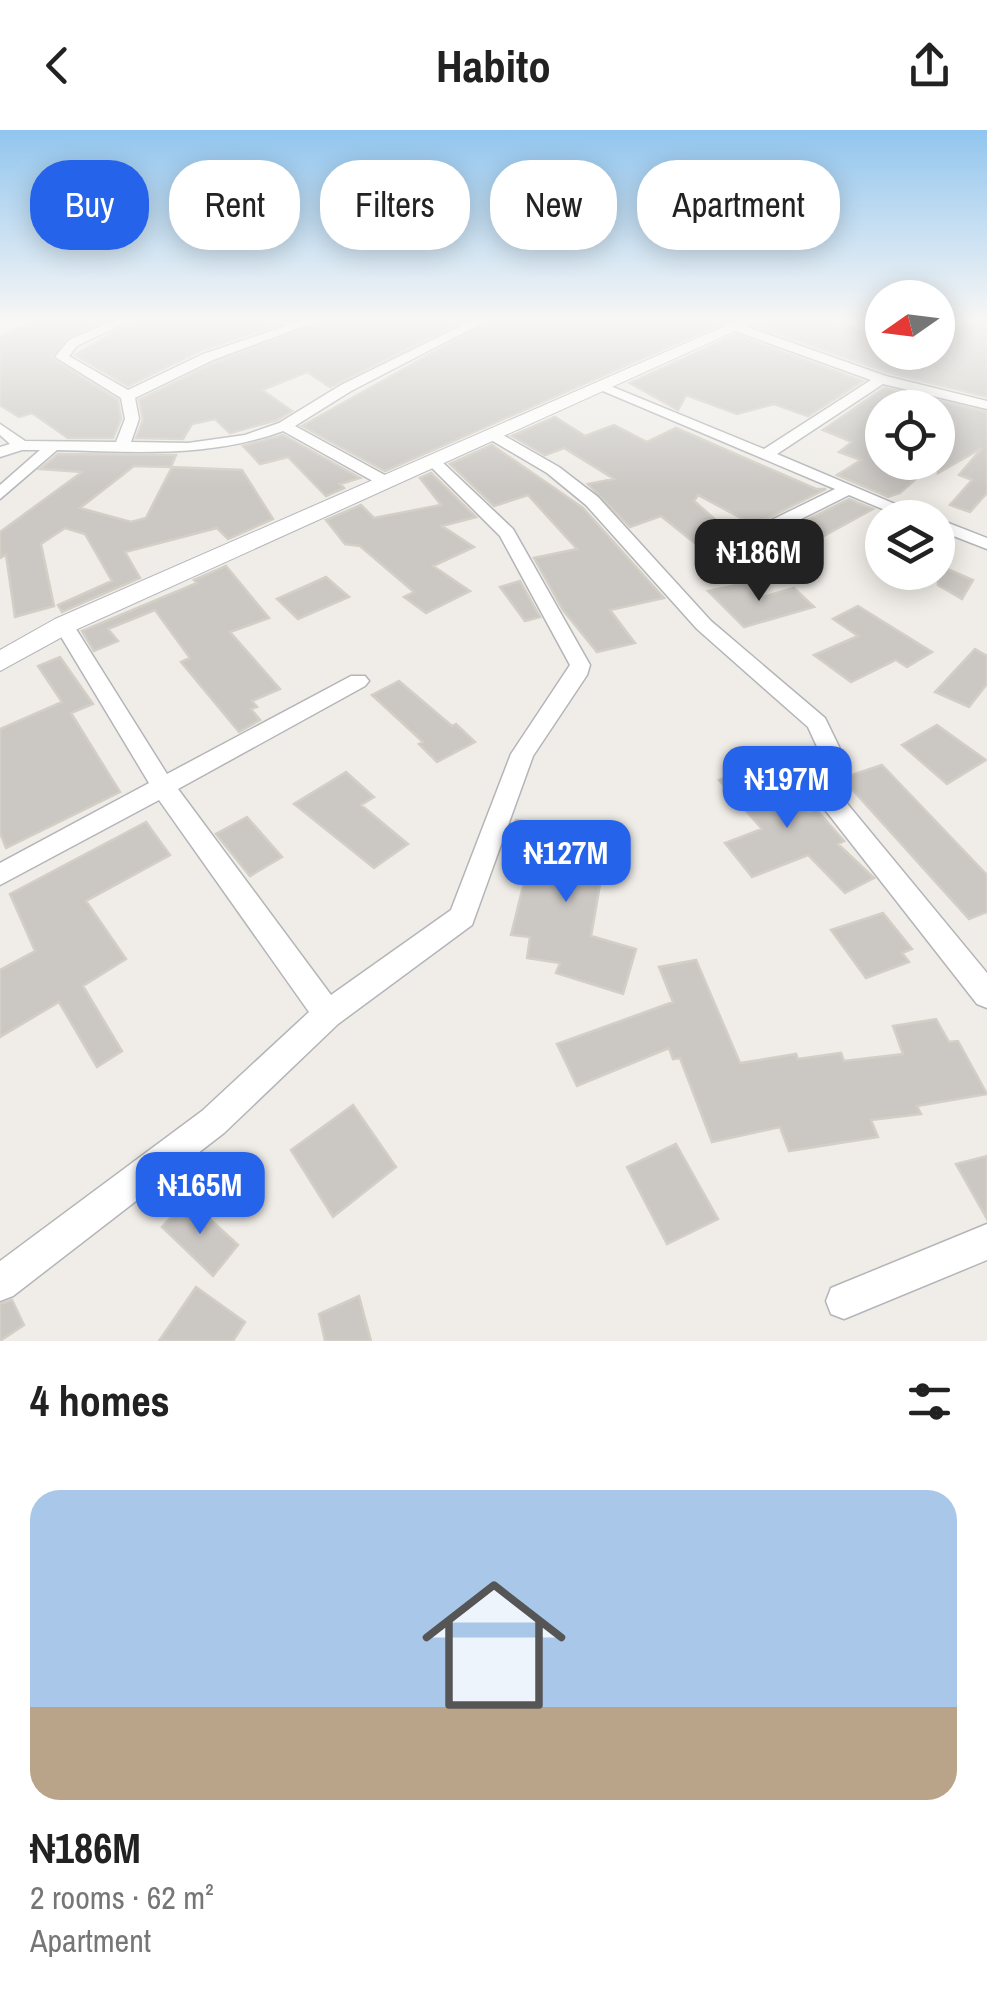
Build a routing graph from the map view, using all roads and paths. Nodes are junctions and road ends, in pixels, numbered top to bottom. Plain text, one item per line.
1 (93, 376) edge
2 (170, 376) edge
3 (371, 376) edge
4 (622, 376) edge
5 (873, 376) edge
6 (882, 379) junction
7 (598, 386) junction
8 (128, 396) junction
9 (987, 405) edge
10 (284, 426) junction
11 (0, 428) edge
12 (490, 434) junction
13 (20, 445) junction
14 (52, 446) junction
15 (122, 447) junction
16 (0, 452) edge
17 (763, 456) junction
18 (433, 461) junction
19 (386, 482) junction
20 (848, 489) junction
21 (0, 494) edge
22 (875, 500) edge
23 (987, 523) edge
24 (748, 538) dead end
25 (978, 540) edge
26 (64, 625) junction
27 (0, 662) edge
28 (358, 681) dead end
29 (162, 785) junction
30 (0, 875) edge
31 (987, 995) edge
32 (328, 1014) junction
33 (987, 1242) edge
34 (0, 1282) edge
35 (844, 1300) dead end

1 - 8 street
2 - 8 street
3 - 10 street
4 - 7 street
5 - 6 street
6 - 9 street
6 - 17 street
7 - 12 street
7 - 17 street
8 - 15 street
10 - 15 street
10 - 19 street
11 - 13 street
12 - 18 street
12 - 31 street
13 - 14 street
13 - 16 street
14 - 15 street
14 - 21 street
17 - 20 street
18 - 19 street
18 - 32 street
19 - 26 street
20 - 22 street
20 - 24 street
23 - 25 street
26 - 27 street
26 - 29 street
28 - 29 street
29 - 30 street
29 - 32 street
32 - 34 street
33 - 35 street

